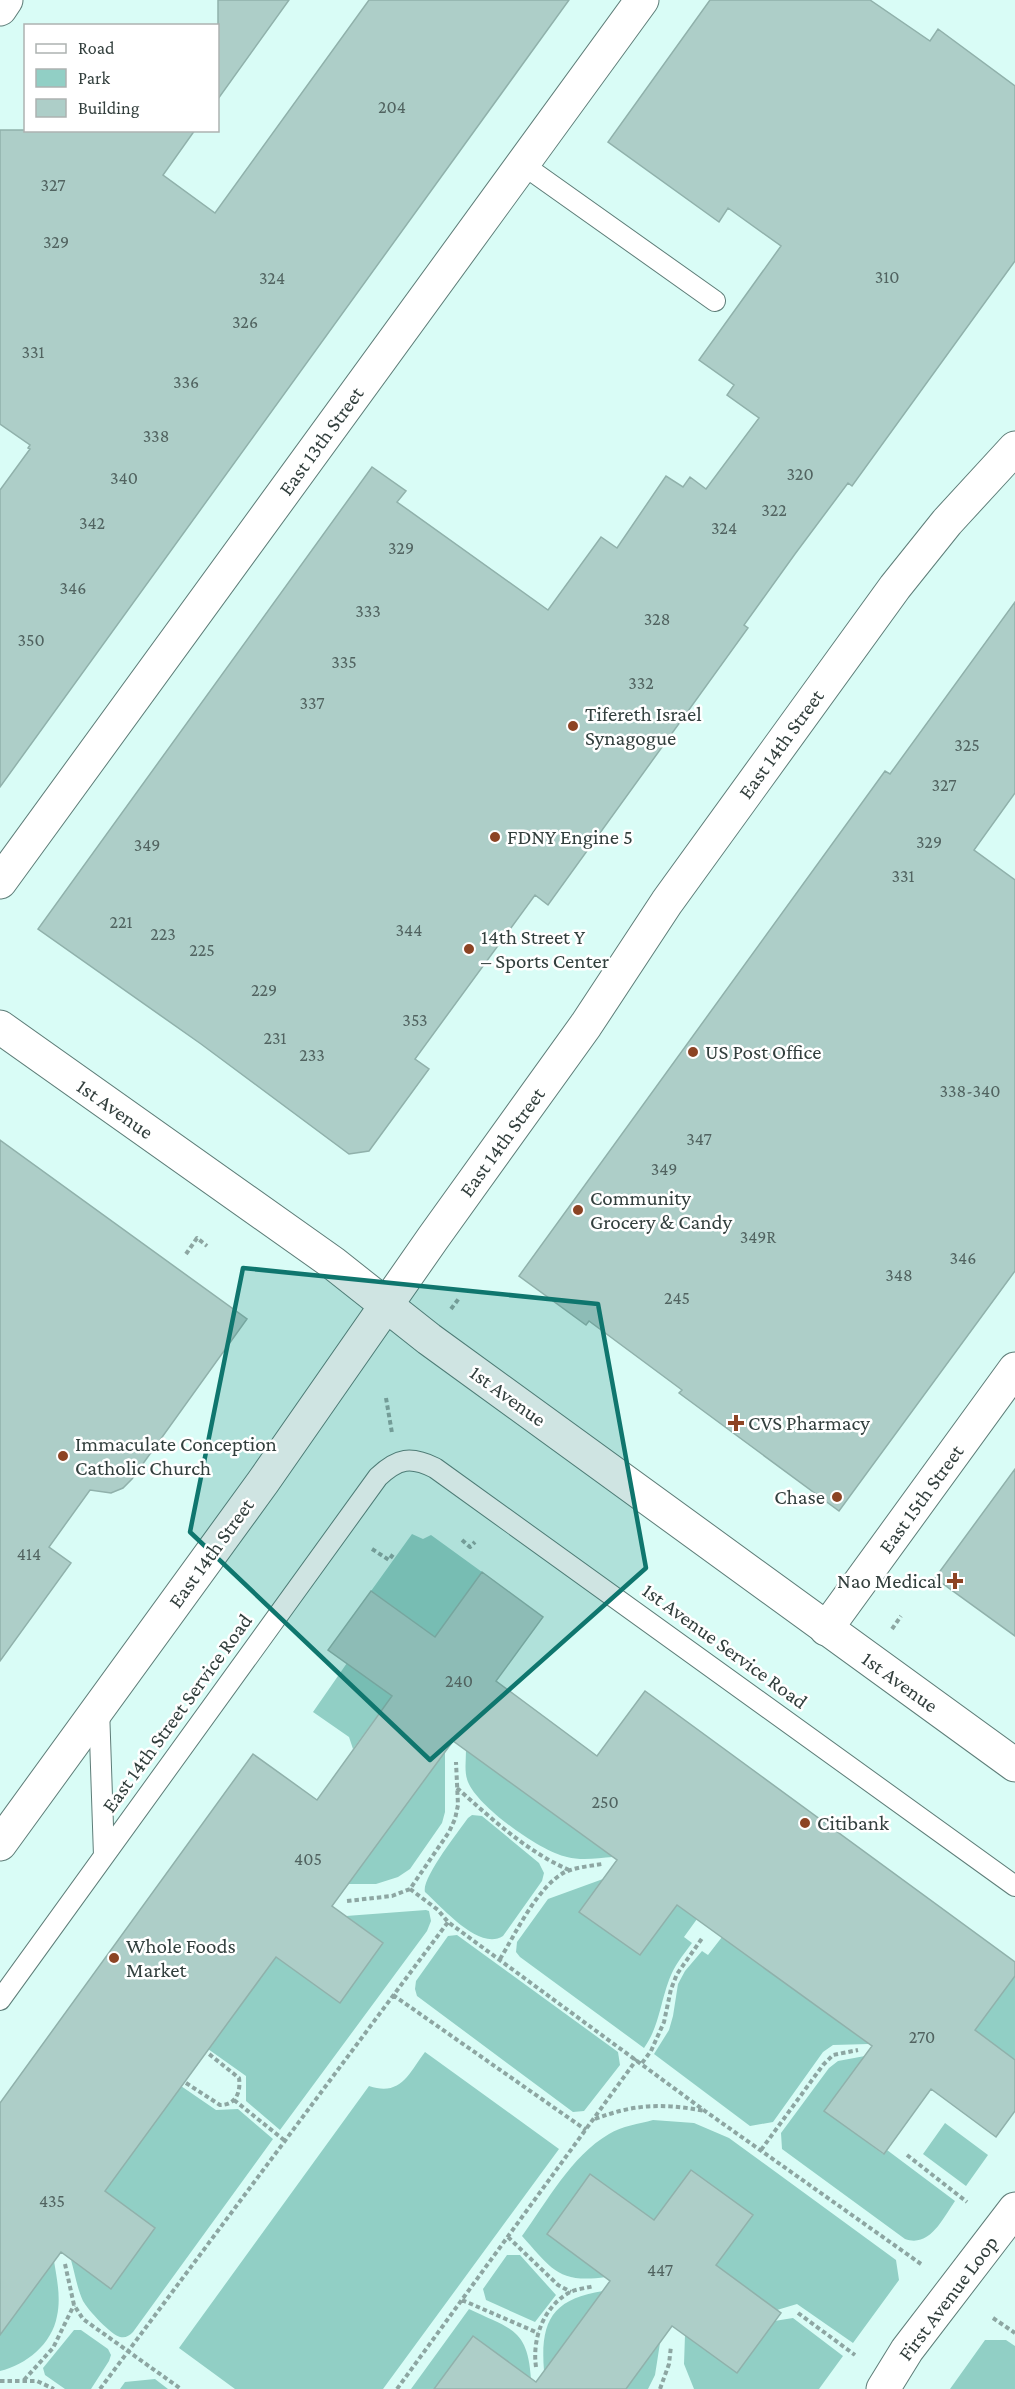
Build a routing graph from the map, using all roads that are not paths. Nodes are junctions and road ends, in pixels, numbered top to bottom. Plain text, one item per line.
1 (6, 0) edge
2 (642, 0) edge
3 (0, 9) edge
4 (522, 165) junction
5 (716, 302) dead end
6 (1015, 448) edge
7 (0, 882) edge
8 (0, 1027) edge
9 (386, 1305) junction
10 (1015, 1369) edge
11 (400, 1461) joint
12 (826, 1629) junction
13 (99, 1708) junction
14 (1015, 1765) edge
15 (0, 1844) edge
16 (104, 1856) junction
17 (1015, 1886) edge
18 (0, 2000) edge
19 (1015, 2209) edge
20 (883, 2389) edge

1 - 3 main road
2 - 4 main road, East 13th Street
4 - 5 lane
4 - 7 main road, East 13th Street
6 - 9 main road, East 14th Street
8 - 9 main road, 1st Avenue
9 - 12 main road, 1st Avenue
9 - 13 main road, East 14th Street
10 - 12 main road, East 15th Street
11 - 16 lane, East 14th Street Service Road
11 - 17 lane, 1st Avenue Service Road
12 - 14 main road, 1st Avenue
13 - 15 main road, East 14th Street
13 - 16 lane
16 - 18 lane, East 14th Street Service Road
19 - 20 main road, First Avenue Loop

